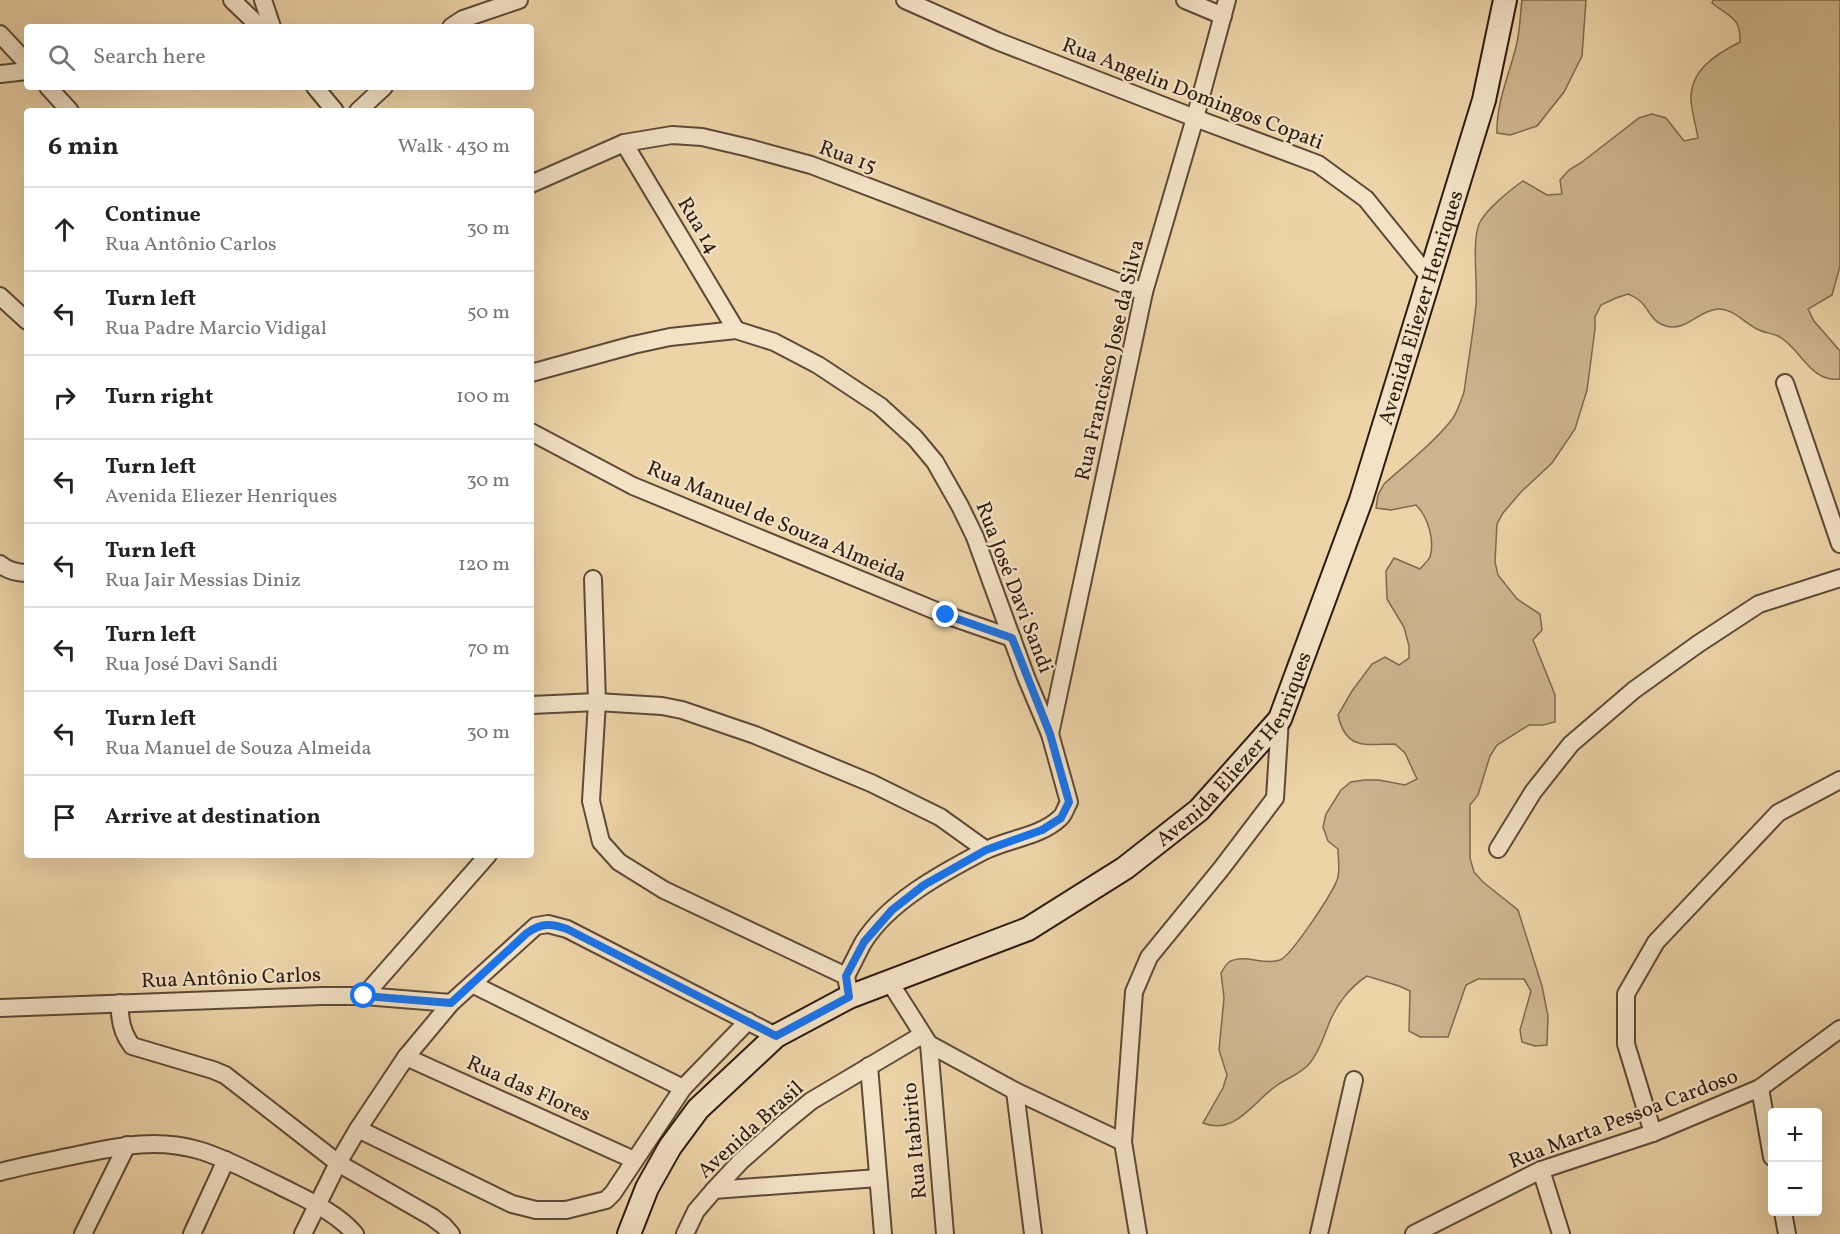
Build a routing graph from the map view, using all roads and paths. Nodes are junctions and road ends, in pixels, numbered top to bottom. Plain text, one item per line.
1 (232, 0) edge
2 (263, 0) edge
3 (519, 0) edge
4 (905, 0) edge
5 (1185, 0) edge
6 (1505, 0) edge
7 (1225, 8) edge
8 (257, 24) edge
9 (271, 24) edge
10 (456, 24) edge
11 (0, 34) edge
12 (24, 60) edge
13 (24, 71) edge
14 (0, 74) edge
15 (318, 90) edge
16 (381, 90) edge
17 (332, 108) edge
18 (361, 108) edge
19 (1195, 118) junction
20 (624, 143) junction
21 (534, 183) edge
22 (1429, 278) junction
23 (1144, 292) junction
24 (0, 296) edge
25 (24, 318) edge
26 (736, 330) junction
27 (534, 372) edge
28 (1785, 383) dead end
29 (534, 434) edge
30 (1840, 544) edge
31 (0, 564) edge
32 (24, 573) edge
33 (1840, 578) edge
34 (593, 579) dead end
35 (1012, 638) junction
36 (597, 702) junction
37 (534, 705) edge
38 (1280, 719) junction
39 (1050, 734) junction
40 (1840, 780) edge
41 (1498, 849) dead end
42 (986, 850) junction
43 (485, 858) edge
44 (889, 981) junction
45 (472, 984) junction
46 (848, 986) junction
47 (364, 996) junction
48 (120, 1003) junction
49 (451, 1003) junction
50 (0, 1008) edge
51 (748, 1021) junction
52 (1840, 1029) edge
53 (776, 1036) junction
54 (925, 1040) junction
55 (406, 1057) junction
56 (869, 1066) junction
57 (1354, 1080) dead end
58 (683, 1088) junction
59 (1760, 1088) junction
60 (1016, 1091) junction
61 (357, 1129) junction
62 (1768, 1130) edge
63 (1653, 1133) junction
64 (1123, 1142) junction
65 (127, 1144) junction
66 (226, 1160) junction
67 (634, 1160) junction
68 (338, 1162) junction
69 (1541, 1170) junction
70 (0, 1172) edge
71 (878, 1178) junction
72 (714, 1190) junction
73 (317, 1205) junction
74 (1783, 1216) edge
75 (880, 1232) edge
76 (83, 1234) edge
77 (192, 1234) edge
78 (303, 1234) edge
79 (355, 1234) edge
80 (451, 1234) edge
81 (628, 1234) edge
82 (685, 1234) edge
83 (945, 1234) edge
84 (1033, 1234) edge
85 (1138, 1234) edge
86 (1319, 1234) edge
87 (1414, 1234) edge
88 (1561, 1234) edge
89 (1787, 1234) edge

1 - 8 street
2 - 9 street
3 - 10 street
4 - 19 street, Rua Angelin Domingos Copati
5 - 7 street
6 - 22 street, Avenida Eliezer Henriques
7 - 19 street, Rua Francisco Jose da Silva
11 - 12 street
13 - 14 street
15 - 17 street
16 - 18 street
19 - 22 street, Rua Angelin Domingos Copati
19 - 23 street, Rua Francisco Jose da Silva
20 - 21 street, Rua 15
20 - 23 street, Rua 15
20 - 26 street, Rua 14
22 - 38 street, Avenida Eliezer Henriques
23 - 39 street, Rua Francisco Jose da Silva
24 - 25 street
26 - 27 street, Rua José Davi Sandi
26 - 35 street, Rua José Davi Sandi
28 - 30 street
29 - 35 street, Rua Manuel de Souza Almeida
31 - 32 street
33 - 41 street
34 - 36 street
35 - 39 street, Rua José Davi Sandi
36 - 37 street
36 - 42 street
36 - 46 street
38 - 44 street, Avenida Eliezer Henriques
38 - 64 street
39 - 42 street, Rua José Davi Sandi
40 - 63 street
42 - 46 street
43 - 47 street
44 - 46 street, Avenida Eliezer Henriques
44 - 54 street
45 - 49 street
45 - 51 street
45 - 58 street
46 - 53 street, Avenida Eliezer Henriques
47 - 48 street, Rua Antônio Carlos
47 - 49 street, Rua Antônio Carlos
48 - 50 street, Rua Antônio Carlos
48 - 68 street
49 - 55 street
51 - 53 street
51 - 58 street
52 - 59 street, Rua Marta Pessoa Cardoso
53 - 81 street, Avenida Eliezer Henriques
54 - 56 street, Avenida Brasil
54 - 60 street
54 - 83 street, Rua Itabirito
55 - 61 street
55 - 67 street, Rua das Flores
56 - 71 street
56 - 72 street, Avenida Brasil
57 - 86 street
58 - 67 street
59 - 62 street
59 - 63 street, Rua Marta Pessoa Cardoso
60 - 64 street
60 - 84 street
61 - 67 street
61 - 68 street
63 - 69 street, Rua Marta Pessoa Cardoso
64 - 85 street
65 - 66 street
65 - 70 street
65 - 76 street
66 - 73 street
66 - 77 street
68 - 73 street
68 - 80 street
69 - 87 street, Rua Marta Pessoa Cardoso
69 - 88 street
71 - 72 street
71 - 75 street
72 - 82 street, Avenida Brasil
73 - 78 street
73 - 79 street
74 - 89 street

